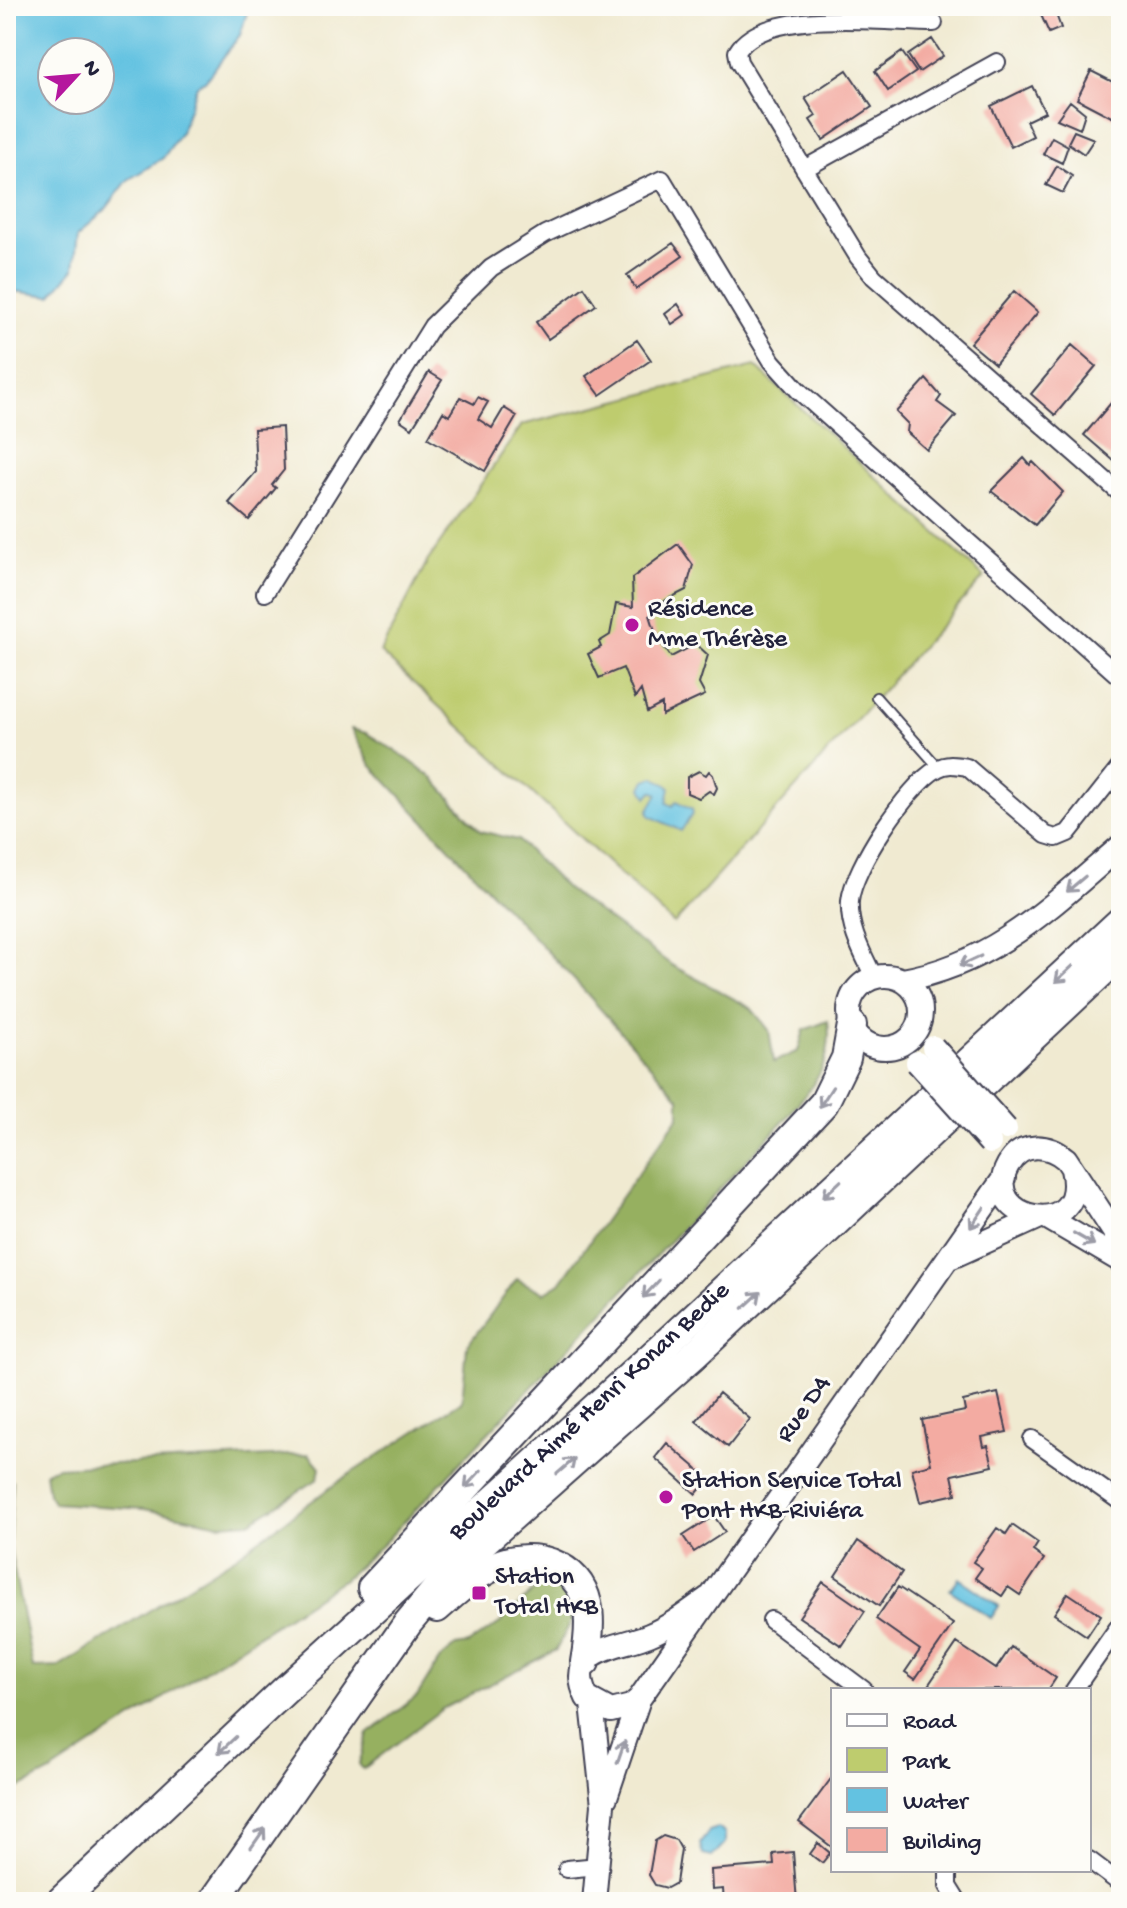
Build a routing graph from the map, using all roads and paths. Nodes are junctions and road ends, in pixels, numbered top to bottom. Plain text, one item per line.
1 (934, 23) dead end
2 (997, 62) dead end
3 (804, 169) junction
4 (1121, 494) edge
5 (265, 593) dead end
6 (1121, 678) edge
7 (876, 697) dead end
8 (1121, 766) edge
9 (939, 768) junction
10 (1121, 846) edge
11 (1121, 921) edge
12 (1121, 954) edge
13 (874, 977) junction
14 (902, 980) junction
15 (920, 1022) junction
16 (852, 1025) junction
17 (891, 1047) junction
18 (925, 1054) junction
19 (998, 1136) junction
20 (1035, 1147) junction
21 (1072, 1169) junction
22 (1005, 1174) junction
23 (1042, 1218) junction
24 (1121, 1243) edge
25 (951, 1258) junction
26 (1121, 1261) edge
27 (1032, 1439) dead end
28 (1121, 1502) edge
29 (708, 1598) junction
30 (771, 1620) dead end
31 (1121, 1623) edge
32 (615, 1646) junction
33 (585, 1662) junction
34 (379, 1664) junction
35 (861, 1688) edge
36 (1075, 1688) edge
37 (284, 1691) junction
38 (642, 1694) junction
39 (592, 1703) junction
40 (603, 1805) junction
41 (1091, 1862) edge
42 (598, 1866) junction
43 (567, 1869) dead end
44 (948, 1872) edge
45 (1121, 1884) edge
46 (60, 1902) edge
47 (213, 1902) edge
48 (594, 1902) edge
49 (958, 1902) edge

1 - 3 street
2 - 3 street
3 - 4 street
5 - 6 street
7 - 9 lane
8 - 9 street
9 - 13 street
10 -> 14 main road
11 -> 37 highway, Boulevard Aimé Henri Konan Bedie
34 -> 12 highway, Boulevard Aimé Henri Konan Bedie
13 - 14 main road
13 - 16 main road
14 - 15 main road
15 - 17 main road
15 - 18 main road
16 - 17 main road
16 -> 37 highway
17 - 18 main road
18 - 19 main road, bridge
19 - 20 main road
19 - 22 main road
20 - 21 main road
20 - 22 main road
21 - 23 main road
21 - 24 main road
22 - 23 main road
22 -> 25 main road, Rue D4
23 - 25 main road, Rue D4
23 -> 26 main road
25 - 29 main road, Rue D4
27 - 28 street
29 - 32 main road, Rue D4
29 - 38 main road, Rue D4
30 - 35 street
31 - 36 street
32 - 33 main road, Rue D4
32 - 38 main road
33 - 34 highway
33 - 39 main road
47 -> 34 highway, Boulevard Aimé Henri Konan Bedie
37 -> 46 highway, Boulevard Aimé Henri Konan Bedie
38 - 39 main road
40 -> 38 main road, Rue D4
39 - 40 main road
40 - 42 main road
41 - 45 street
42 - 43 street
42 - 48 main road
44 - 49 street

